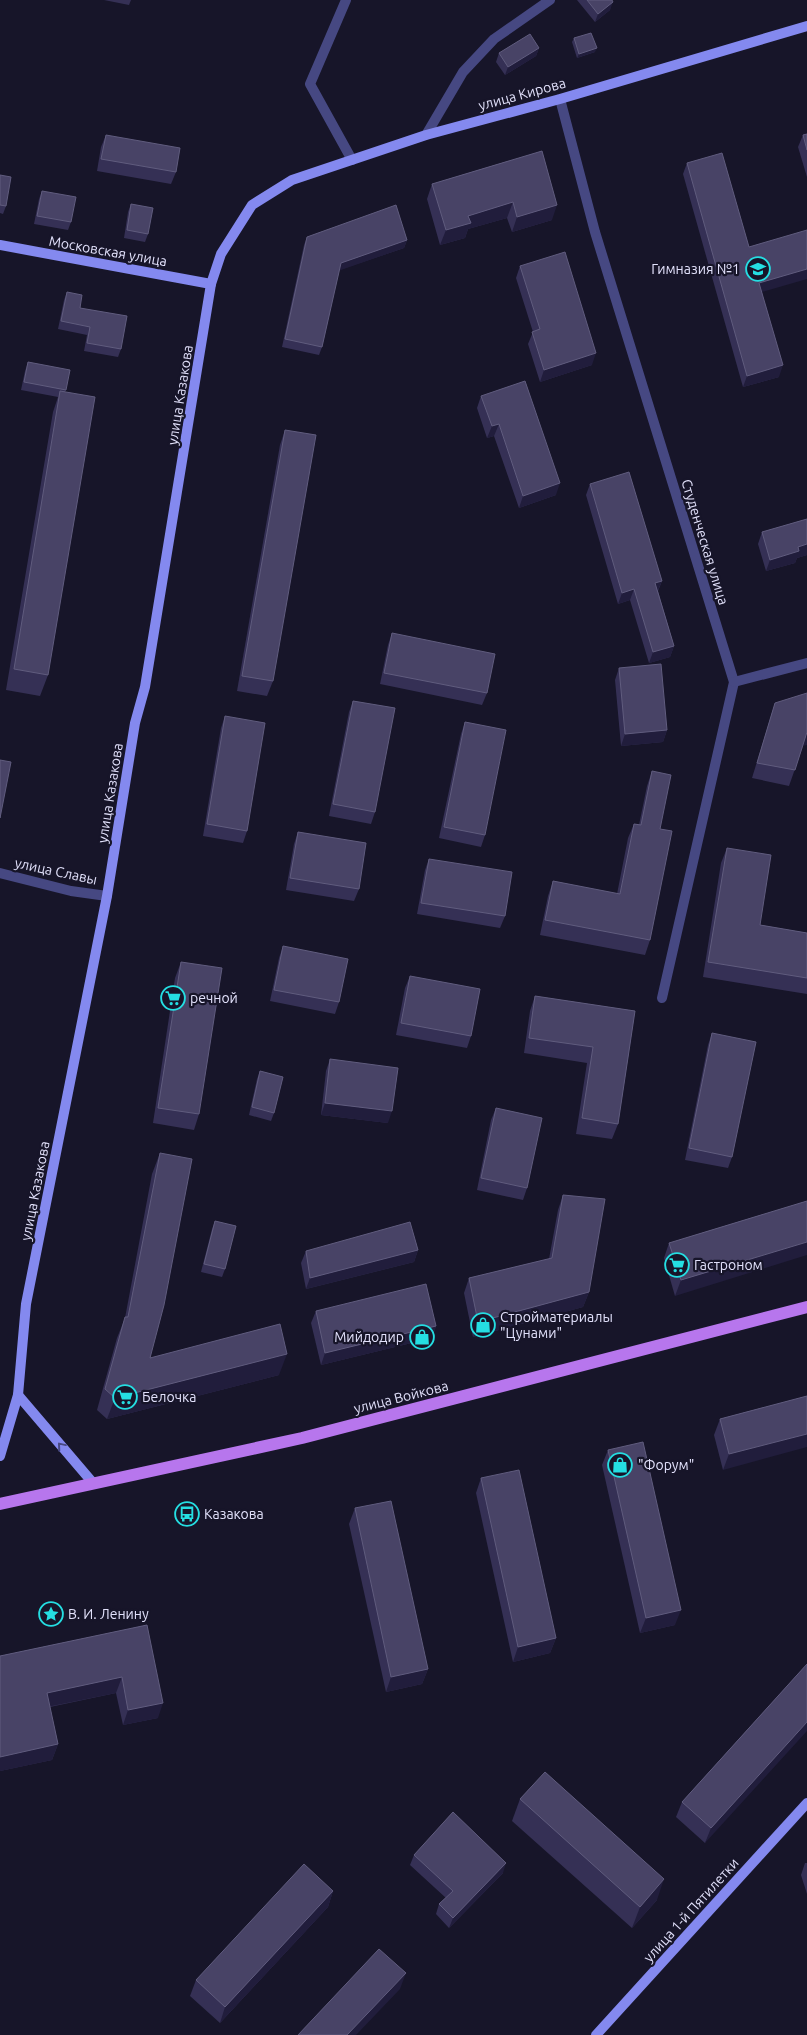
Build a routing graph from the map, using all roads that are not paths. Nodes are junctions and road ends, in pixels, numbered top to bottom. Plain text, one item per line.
1 (346, 0) edge
2 (550, 0) edge
3 (807, 26) edge
4 (560, 98) junction
5 (426, 135) junction
6 (352, 160) junction
7 (252, 205) joint
8 (0, 244) edge
9 (211, 284) junction
10 (807, 663) edge
11 (734, 682) junction
12 (0, 873) edge
13 (107, 896) junction
14 (662, 998) dead end
15 (807, 1307) edge
16 (18, 1394) junction
17 (0, 1456) edge
18 (93, 1483) junction
19 (0, 1504) edge
20 (807, 1803) edge
21 (596, 2035) edge

1 - 6 street
2 - 5 street
3 - 4 main road, улица Кирова
4 - 5 main road, улица Кирова
4 - 11 street, Студенческая улица
5 - 6 main road, улица Кирова
6 - 7 main road, улица Кирова
7 - 9 main road, улица Казакова
8 - 9 main road, Московская улица
9 - 13 main road, улица Казакова
10 - 11 street
11 - 14 street
12 - 13 street, улица Славы
13 - 16 main road, улица Казакова
15 - 18 main road, улица Войкова
16 - 17 main road, улица Казакова
18 -> 16 main road
18 - 19 main road, улица Войкова
20 - 21 main road, улица 1-й Пятилетки

